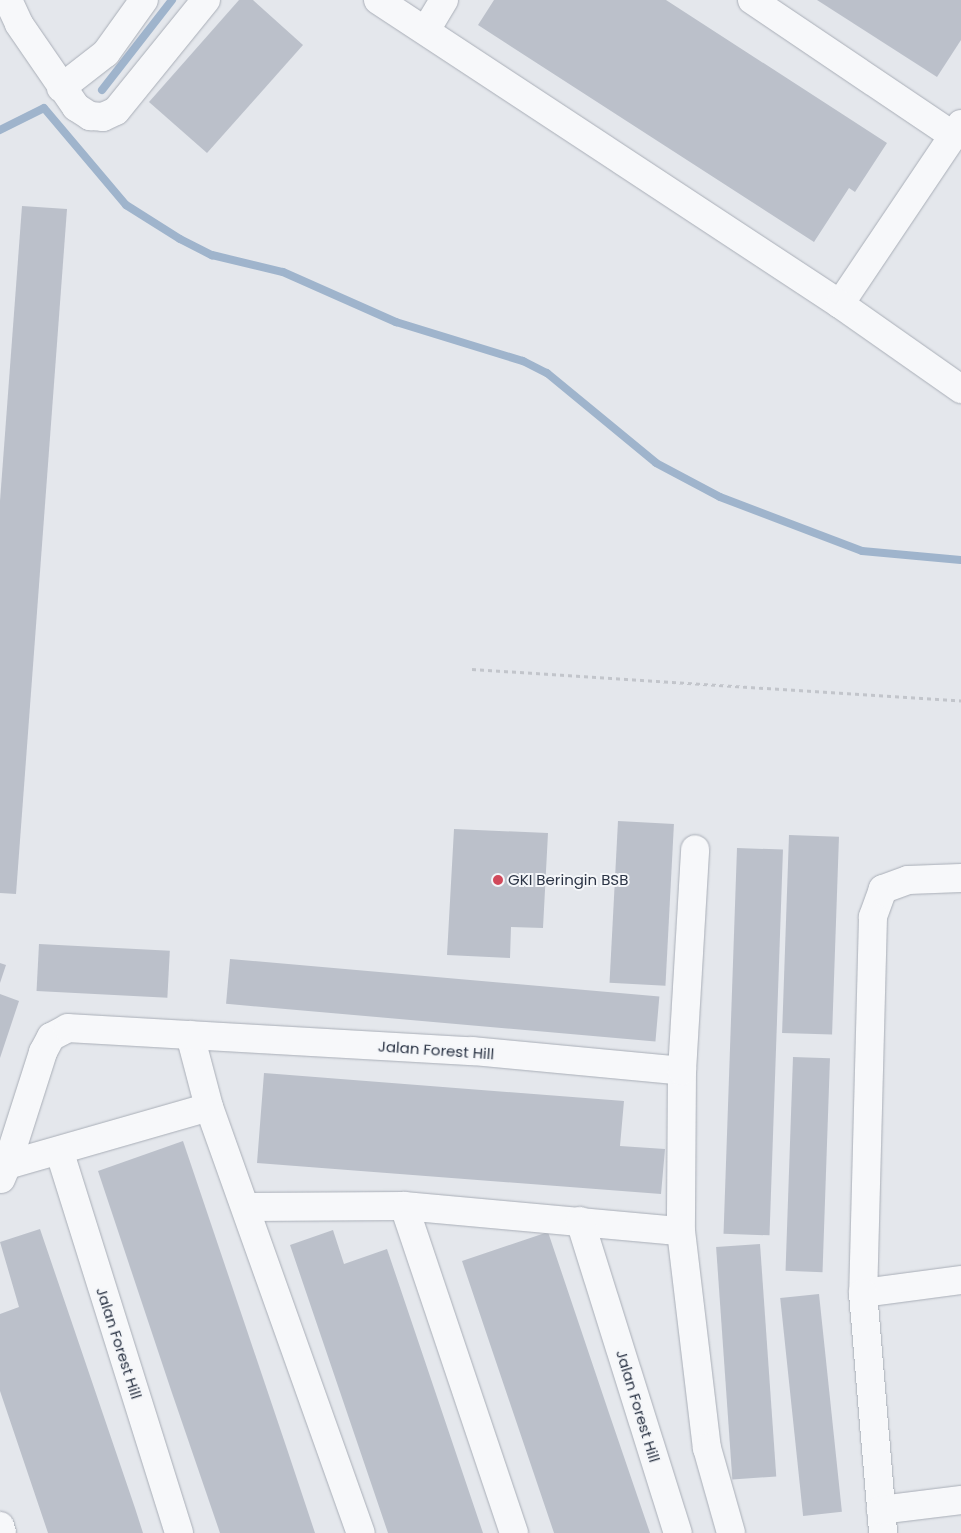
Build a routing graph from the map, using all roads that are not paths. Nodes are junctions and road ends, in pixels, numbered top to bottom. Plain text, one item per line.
1 (8, 0) edge
2 (144, 0) edge
3 (206, 0) edge
4 (444, 0) edge
5 (752, 0) edge
6 (382, 1) edge
7 (10, 28) edge
8 (426, 30) junction
9 (61, 88) junction
10 (957, 130) edge
11 (840, 304) junction
12 (961, 389) edge
13 (695, 850) dead end
14 (961, 878) edge
15 (190, 1035) junction
16 (682, 1071) junction
17 (209, 1107) junction
18 (60, 1153) junction
19 (4, 1173) edge
20 (404, 1206) junction
21 (247, 1207) junction
22 (580, 1221) junction
23 (681, 1231) junction
24 (961, 1280) edge
25 (863, 1293) junction
26 (961, 1500) edge
27 (882, 1522) edge
28 (0, 1526) edge
29 (2, 1533) edge
30 (179, 1533) edge
31 (361, 1533) edge
32 (514, 1533) edge
33 (678, 1533) edge
34 (731, 1533) edge

1 - 7 street
2 - 9 street
3 - 9 street
4 - 8 street
5 - 10 street
6 - 8 street
7 - 9 street
8 - 11 street
10 - 11 street
11 - 12 street
13 - 16 street
14 - 25 street
15 - 16 street, Jalan Forest Hill
15 - 17 street
15 - 19 street, Jalan Forest Hill
16 - 23 street
17 - 18 street, Jalan Forest Hill
17 - 21 street
18 - 19 street, Jalan Forest Hill
18 - 30 street, Jalan Forest Hill
20 - 21 street
20 - 22 street
20 - 32 street
21 - 31 street
22 - 23 street
22 - 33 street, Jalan Forest Hill
23 - 34 street
24 - 25 street
25 - 27 street
26 - 27 street
28 - 29 street

